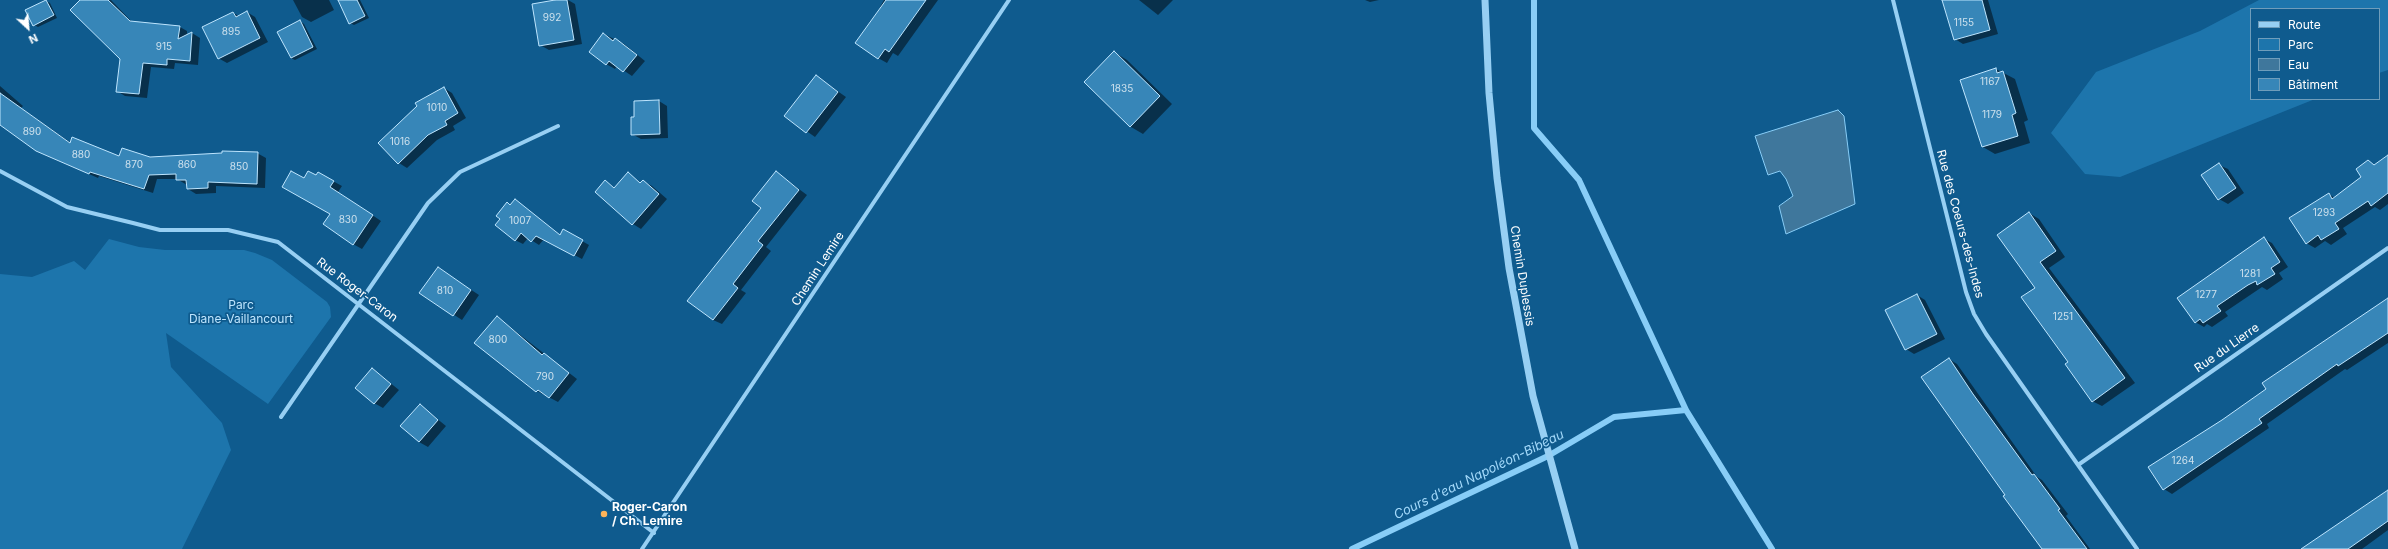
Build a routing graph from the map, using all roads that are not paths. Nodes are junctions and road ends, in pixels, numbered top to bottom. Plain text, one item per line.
1 (1009, 0) edge
2 (1485, 0) edge
3 (1893, 0) edge
4 (558, 126) dead end
5 (0, 172) edge
6 (2388, 248) edge
7 (359, 304) junction
8 (281, 417) dead end
9 (2078, 465) junction
10 (654, 533) junction
11 (642, 549) edge
12 (1575, 549) edge
13 (2137, 549) edge

1 - 10 street, Chemin Lemire
2 - 12 street, Chemin Duplessis
3 - 9 street, Rue des Coeurs-des-Indes
4 - 7 street
5 - 7 street, Rue Roger-Caron
6 - 9 street, Rue du Lierre
7 - 8 street
7 - 10 street, Rue Roger-Caron
9 - 13 street, Rue des Coeurs-des-Indes
10 - 11 street, Chemin Lemire

